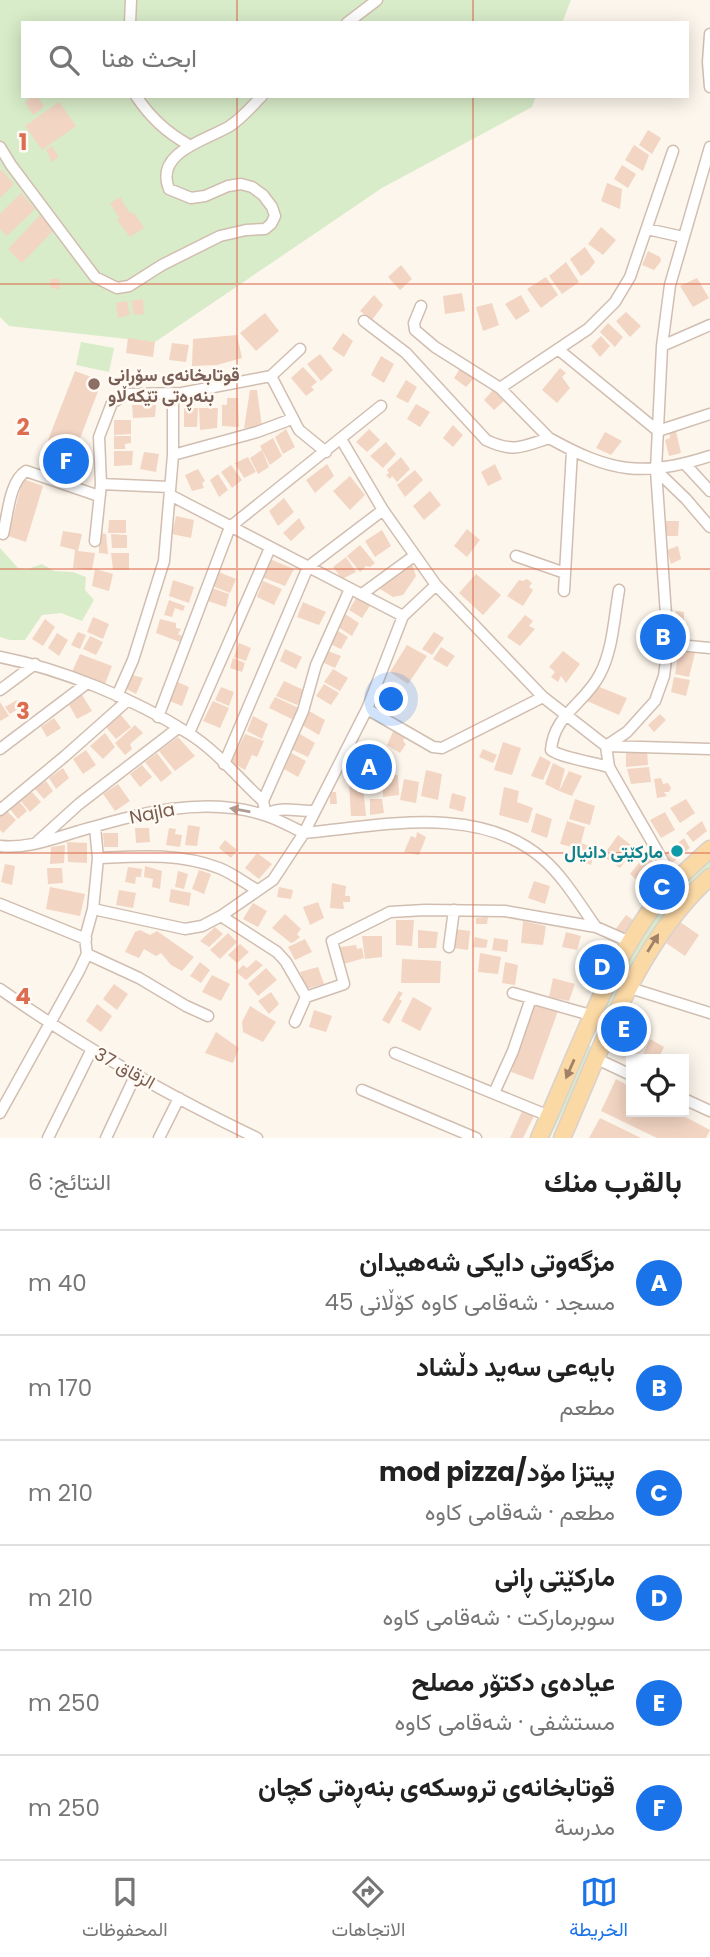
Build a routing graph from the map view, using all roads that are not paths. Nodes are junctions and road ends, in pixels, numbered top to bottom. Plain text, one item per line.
1 (131, 0) edge
2 (377, 0) edge
3 (130, 21) edge
4 (350, 21) edge
5 (710, 34) edge
6 (710, 87) edge
7 (137, 98) edge
8 (260, 98) edge
9 (189, 145) junction
10 (0, 147) edge
11 (710, 147) edge
12 (673, 151) dead end
13 (647, 229) junction
14 (683, 237) junction
15 (421, 306) dead end
16 (364, 321) dead end
17 (710, 325) edge
18 (662, 346) junction
19 (300, 349) dead end
20 (559, 349) junction
21 (271, 376) junction
22 (500, 388) junction
23 (173, 393) junction
24 (381, 406) dead end
25 (710, 414) edge
26 (292, 419) junction
27 (658, 431) junction
28 (549, 438) junction
29 (341, 439) junction
30 (572, 451) junction
31 (326, 452) junction
32 (173, 455) junction
33 (710, 456) edge
34 (685, 464) junction
35 (656, 470) junction
36 (101, 484) junction
37 (169, 491) junction
38 (710, 491) edge
39 (99, 496) junction
40 (383, 510) junction
41 (230, 527) junction
42 (710, 527) edge
43 (3, 534) dead end
44 (95, 541) dead end
45 (270, 548) junction
46 (414, 556) junction
47 (516, 556) dead end
48 (308, 567) junction
49 (565, 573) junction
50 (436, 585) junction
51 (350, 589) junction
52 (619, 590) dead end
53 (564, 591) dead end
54 (362, 594) junction
55 (403, 616) junction
56 (668, 644) junction
57 (710, 648) edge
58 (0, 657) edge
59 (35, 664) junction
60 (86, 684) junction
61 (0, 690) edge
62 (117, 696) junction
63 (543, 697) junction
64 (127, 701) junction
65 (367, 709) junction
66 (566, 713) junction
67 (158, 717) junction
68 (178, 728) junction
69 (189, 733) junction
70 (606, 746) junction
71 (0, 749) edge
72 (710, 749) edge
73 (224, 764) junction
74 (609, 767) junction
75 (263, 801) junction
76 (0, 810) edge
77 (314, 811) junction
78 (265, 815) junction
79 (95, 827) junction
80 (304, 833) junction
81 (35, 844) junction
82 (0, 846) edge
83 (710, 849) edge
84 (98, 858) junction
85 (710, 877) edge
86 (676, 882) junction
87 (257, 890) junction
88 (0, 904) edge
89 (93, 909) junction
90 (454, 910) junction
91 (221, 916) junction
92 (596, 927) junction
93 (86, 939) junction
94 (630, 942) junction
95 (449, 947) dead end
96 (86, 954) junction
97 (630, 988) junction
98 (3, 990) edge
99 (513, 993) dead end
100 (306, 997) junction
101 (531, 998) junction
102 (0, 1003) edge
103 (710, 1013) edge
104 (208, 1016) dead end
105 (594, 1016) junction
106 (295, 1022) dead end
107 (49, 1024) junction
108 (584, 1037) junction
109 (92, 1049) junction
110 (600, 1052) junction
111 (395, 1053) dead end
112 (626, 1071) edge
113 (136, 1074) junction
114 (362, 1090) dead end
115 (494, 1093) junction
116 (179, 1098) junction
117 (689, 1101) edge
118 (710, 1111) edge
119 (0, 1113) edge
120 (549, 1116) junction
121 (235, 1133) edge
122 (48, 1138) edge
123 (106, 1138) edge
124 (159, 1138) edge
125 (257, 1138) edge
126 (477, 1138) edge
127 (539, 1138) edge
128 (562, 1138) edge

1 - 3 street
2 - 4 street
5 - 6 street
7 - 9 street
8 - 9 street
9 - 10 street
11 - 14 street
12 - 13 street
13 - 14 street
13 - 20 street
14 - 18 street
15 - 22 street
16 - 28 street
17 - 18 street
18 - 27 street
19 - 21 street
20 - 22 street
20 - 27 street
21 - 23 street
21 - 26 street
22 - 28 street
23 - 32 street
23 - 36 street
24 - 29 street
25 - 27 street
26 - 31 street
26 - 32 street
27 - 35 street
28 - 30 street
29 - 31 street
29 - 40 street
30 - 35 street
30 - 49 street
31 - 41 street
32 - 37 street
33 - 34 street
34 - 35 street
34 - 38 street
35 - 42 street
35 - 56 street
36 - 37 street
36 - 39 street
37 - 41 street
37 - 62 street
39 - 43 street
39 - 44 street
40 - 46 street
40 - 48 street
41 - 45 street
41 - 67 street
45 - 48 street
45 - 69 street
46 - 50 street
46 - 54 street
47 - 49 street
48 - 51 street
48 - 73 street
49 - 53 street
50 - 55 street
50 - 63 street
51 - 54 street
51 - 75 street
52 - 66 street
54 - 55 street
55 - 65 street
56 - 57 street
56 - 70 street
58 - 59 street
59 - 60 street
59 - 61 street
60 - 62 street
60 - 71 street
62 - 64 street
63 - 65 street
63 - 66 street
64 - 67 street
64 - 76 street
65 - 77 street
66 - 70 street
66 - 74 street
67 - 68 street
68 - 69 street
68 - 81 street
69 - 73 street
70 - 72 street
70 - 74 street
73 - 75 street
74 - 86 street
75 - 78 street
77 - 78 street
77 - 80 street
78 -> 79 street, Najla
78 - 80 street, Najla
79 - 81 street, Najla
79 - 84 street
80 - 87 street
80 - 92 street
81 - 82 street, Najla
83 - 86 main road
84 - 87 street
84 - 89 street
97 -> 85 main road
86 - 94 main road
87 - 91 street
88 - 93 street
89 - 91 street
89 - 93 street
90 - 92 street
90 - 95 street
90 - 100 street
91 - 100 street
92 - 94 street
93 - 96 street
94 - 105 main road
96 - 104 street
96 - 107 street
97 - 103 street
97 - 110 main road
98 - 102 street
98 - 107 street, الزقاق 37
99 - 101 street
100 - 106 street
101 - 105 street
101 - 115 street
105 - 108 main road
107 - 109 street, الزقاق 37
107 - 119 street
108 - 110 main road
108 -> 120 main road
109 - 113 street, الزقاق 37
109 - 122 street
110 - 112 street
110 - 128 main road
111 - 115 street
113 - 116 street, الزقاق 37
113 - 123 street
114 - 126 street
115 - 120 street
116 - 121 street, الزقاق 37
116 - 124 street
117 - 118 street
120 - 127 main road
121 - 125 street, الزقاق 37

